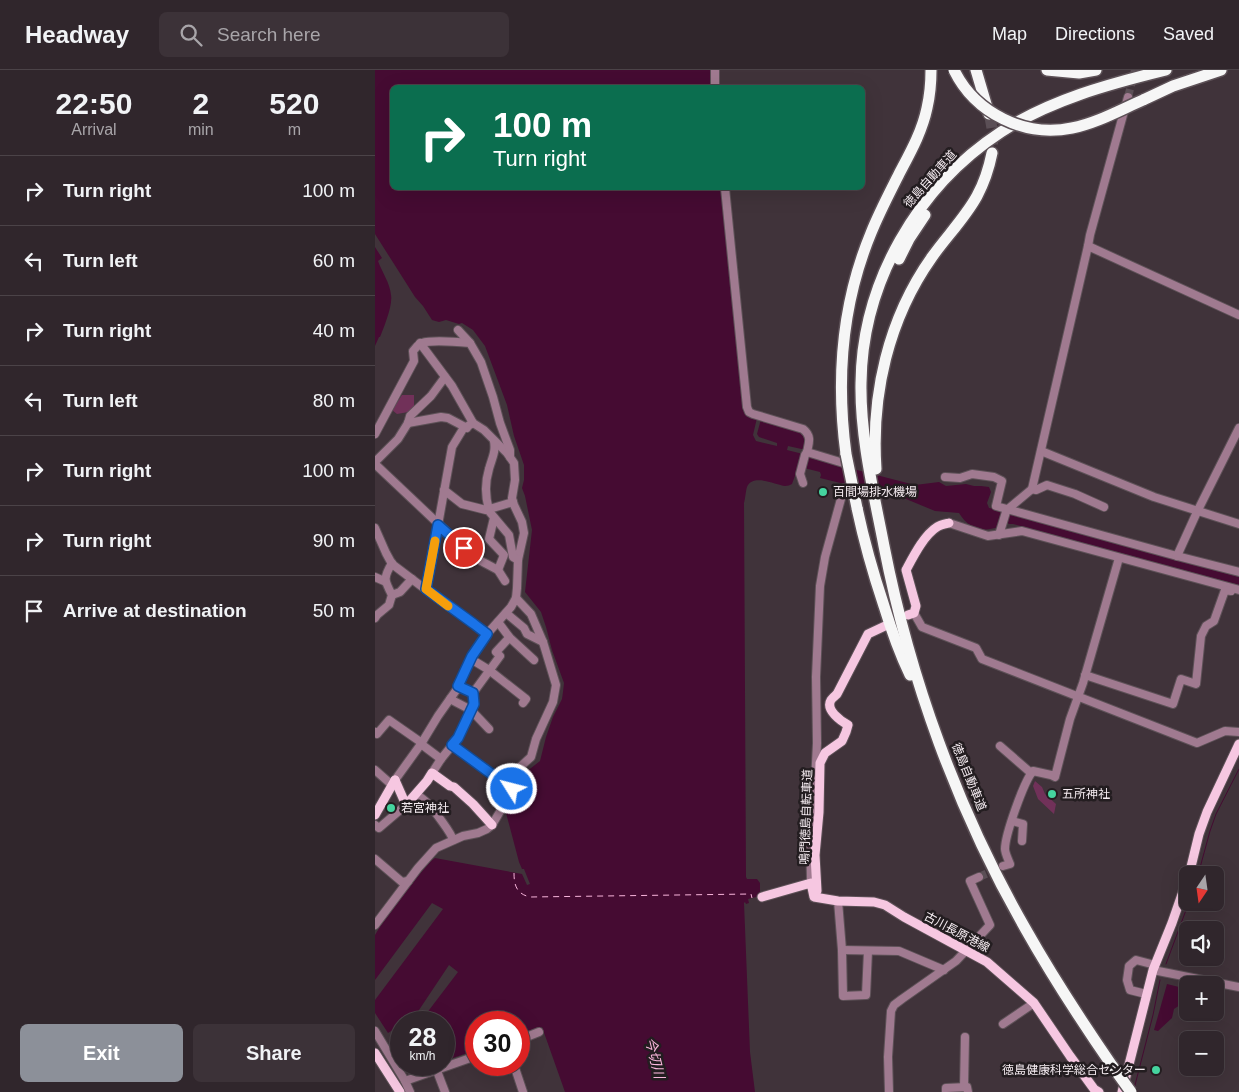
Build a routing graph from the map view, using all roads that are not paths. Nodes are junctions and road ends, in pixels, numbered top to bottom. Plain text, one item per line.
1 (715, 70) edge
2 (931, 70) edge
3 (954, 70) edge
4 (976, 70) edge
5 (1047, 70) edge
6 (1096, 70) edge
7 (1166, 70) edge
8 (1221, 70) edge
9 (715, 85) edge
10 (1128, 98) tunnel mouth
11 (990, 117) tunnel mouth
12 (992, 153) tunnel mouth
13 (725, 190) edge
14 (1088, 246) junction
15 (1239, 315) edge
16 (458, 330) dead end
17 (470, 343) junction
18 (419, 344) junction
19 (445, 377) junction
20 (408, 423) junction
21 (470, 425) junction
22 (1239, 428) edge
23 (375, 434) edge
24 (494, 441) junction
25 (1041, 451) junction
26 (806, 454) junction
27 (871, 454) junction
28 (510, 457) junction
29 (847, 460) junction
30 (375, 463) edge
31 (945, 478) dead end
32 (803, 482) dead end
33 (843, 488) dead end
34 (1032, 489) junction
35 (444, 490) junction
36 (513, 502) junction
37 (1104, 507) dead end
38 (488, 510) junction
39 (1007, 510) junction
40 (1197, 512) junction
41 (494, 518) junction
42 (949, 523) joint
43 (1239, 524) edge
44 (438, 525) junction
45 (375, 528) edge
46 (999, 534) junction
47 (1177, 556) junction
48 (1119, 558) junction
49 (519, 560) junction
50 (391, 562) junction
51 (498, 570) junction
52 (1239, 572) edge
53 (375, 577) edge
54 (412, 579) junction
55 (385, 581) junction
56 (505, 581) dead end
57 (426, 589) junction
58 (1239, 590) edge
59 (392, 595) junction
60 (516, 598) junction
61 (506, 613) junction
62 (911, 614) joint
63 (375, 618) edge
64 (498, 622) junction
65 (885, 626) dead end
66 (487, 634) junction
67 (509, 638) junction
68 (543, 642) junction
69 (471, 659) junction
70 (534, 660) dead end
71 (489, 670) junction
72 (1085, 675) junction
73 (458, 686) junction
74 (473, 693) junction
75 (1078, 697) junction
76 (450, 699) junction
77 (523, 703) dead end
78 (471, 710) junction
79 (929, 714) junction
80 (489, 729) dead end
81 (1239, 732) edge
82 (376, 735) edge
83 (421, 744) junction
84 (1239, 744) edge
85 (452, 745) junction
86 (1000, 746) dead end
87 (441, 759) junction
88 (375, 770) edge
89 (433, 773) junction
90 (1031, 773) junction
91 (394, 782) junction
92 (512, 789) junction
93 (416, 794) junction
94 (406, 805) junction
95 (375, 815) edge
96 (1012, 821) junction
97 (375, 825) edge
98 (492, 825) junction
99 (453, 840) junction
100 (1022, 840) dead end
101 (375, 859) edge
102 (1003, 866) dead end
103 (1191, 866) edge
104 (979, 877) dead end
105 (408, 881) junction
106 (811, 882) junction
107 (762, 897) dead end
108 (817, 898) junction
109 (838, 901) junction
110 (1179, 903) edge
111 (375, 925) edge
112 (842, 950) junction
113 (868, 951) junction
114 (966, 951) junction
115 (1154, 968) junction
116 (944, 970) junction
117 (1239, 987) edge
118 (1146, 994) junction
119 (1034, 1003) junction
120 (1003, 1024) dead end
121 (375, 1031) edge
122 (539, 1032) dead end
123 (530, 1036) edge
124 (965, 1037) dead end
125 (375, 1053) edge
126 (420, 1076) edge
127 (439, 1076) edge
128 (518, 1076) edge
129 (405, 1081) junction
130 (966, 1090) edge
131 (400, 1092) edge
132 (410, 1092) edge
133 (445, 1092) edge
134 (523, 1092) edge
135 (889, 1092) edge
136 (946, 1092) edge
137 (1099, 1092) edge
138 (1122, 1092) edge
139 (1131, 1092) edge

1 - 9 street
2 - 29 highway
3 - 8 highway, bridge
4 - 11 highway
5 - 6 highway
7 - 27 highway, 徳島自動車道
10 - 14 street
12 - 27 highway
13 - 26 street
14 - 15 street
14 - 25 street
16 - 17 street
17 - 18 street
17 - 28 street
18 - 19 street
18 - 23 street
19 - 20 street
19 - 21 street
20 - 21 street
20 - 30 street
21 - 24 street
21 - 35 street
22 - 40 street
24 - 28 street
24 - 38 street
25 - 34 street
25 - 40 street
26 - 29 street
26 - 32 street
27 - 79 highway, 徳島自動車道
28 - 36 street
29 - 79 highway, bridge
30 - 44 street
31 - 39 street
33 - 106 street
34 - 37 street
34 - 39 street
35 - 38 street
35 - 44 street
36 - 38 street
36 - 49 street
38 - 41 street
39 - 46 street
39 - 47 street
40 - 43 street
40 - 47 street
41 - 49 street
41 - 51 street
42 - 46 street
42 - 62 main road
44 - 51 street
44 - 57 street
45 - 50 street
46 - 48 street
47 - 52 street
48 - 58 street
48 - 72 street
49 - 60 street
50 - 54 street
50 - 55 street
51 - 56 street
53 - 55 street
54 - 57 street
54 - 59 street
55 - 59 street
57 - 66 street
58 - 72 street
59 - 63 street
60 - 61 street
60 - 68 street
61 - 64 street
61 - 68 street
62 - 75 street
64 - 66 street
64 - 67 street
65 - 108 main road, 鳴門徳島自転車道
66 - 69 street
67 - 70 street
67 - 71 street
68 - 92 street
69 - 71 street
69 - 73 street
71 - 74 street
71 - 77 street
72 - 75 street
73 - 74 street
73 - 76 street
74 - 78 street
75 - 81 street
75 - 90 street
76 - 78 street
76 - 83 street
78 - 80 street
78 - 85 street
79 - 139 highway, 徳島自動車道, bridge
82 - 83 street
83 - 87 street
83 - 91 street
84 - 103 main road
85 - 87 street
85 - 92 street
86 - 90 street
87 - 89 street
88 - 91 street
89 - 93 main road
89 - 98 main road
90 - 96 street
91 - 94 main road
91 - 95 main road
92 - 98 street
93 - 94 main road
93 - 99 street
94 - 97 street
96 - 100 street
96 - 102 street
98 - 99 street
99 - 105 street
101 - 105 street
104 - 114 street
105 - 111 street
106 - 107 main road
106 - 108 main road
108 - 109 main road, 古川長原港線
109 - 112 street
109 - 114 main road, 古川長原港線
110 - 115 main road
112 - 113 street
112 - 113 street
113 - 116 street
114 - 116 street
114 - 119 main road, 古川長原港線
115 - 117 street
115 - 118 main road
115 - 118 street
116 - 135 street
118 - 138 main road
119 - 120 street
119 - 137 main road, 古川長原港線
121 - 129 street
122 - 123 street
124 - 130 street
125 - 131 main road
126 - 129 street
127 - 133 street
128 - 134 street
129 - 132 street
130 - 136 street

